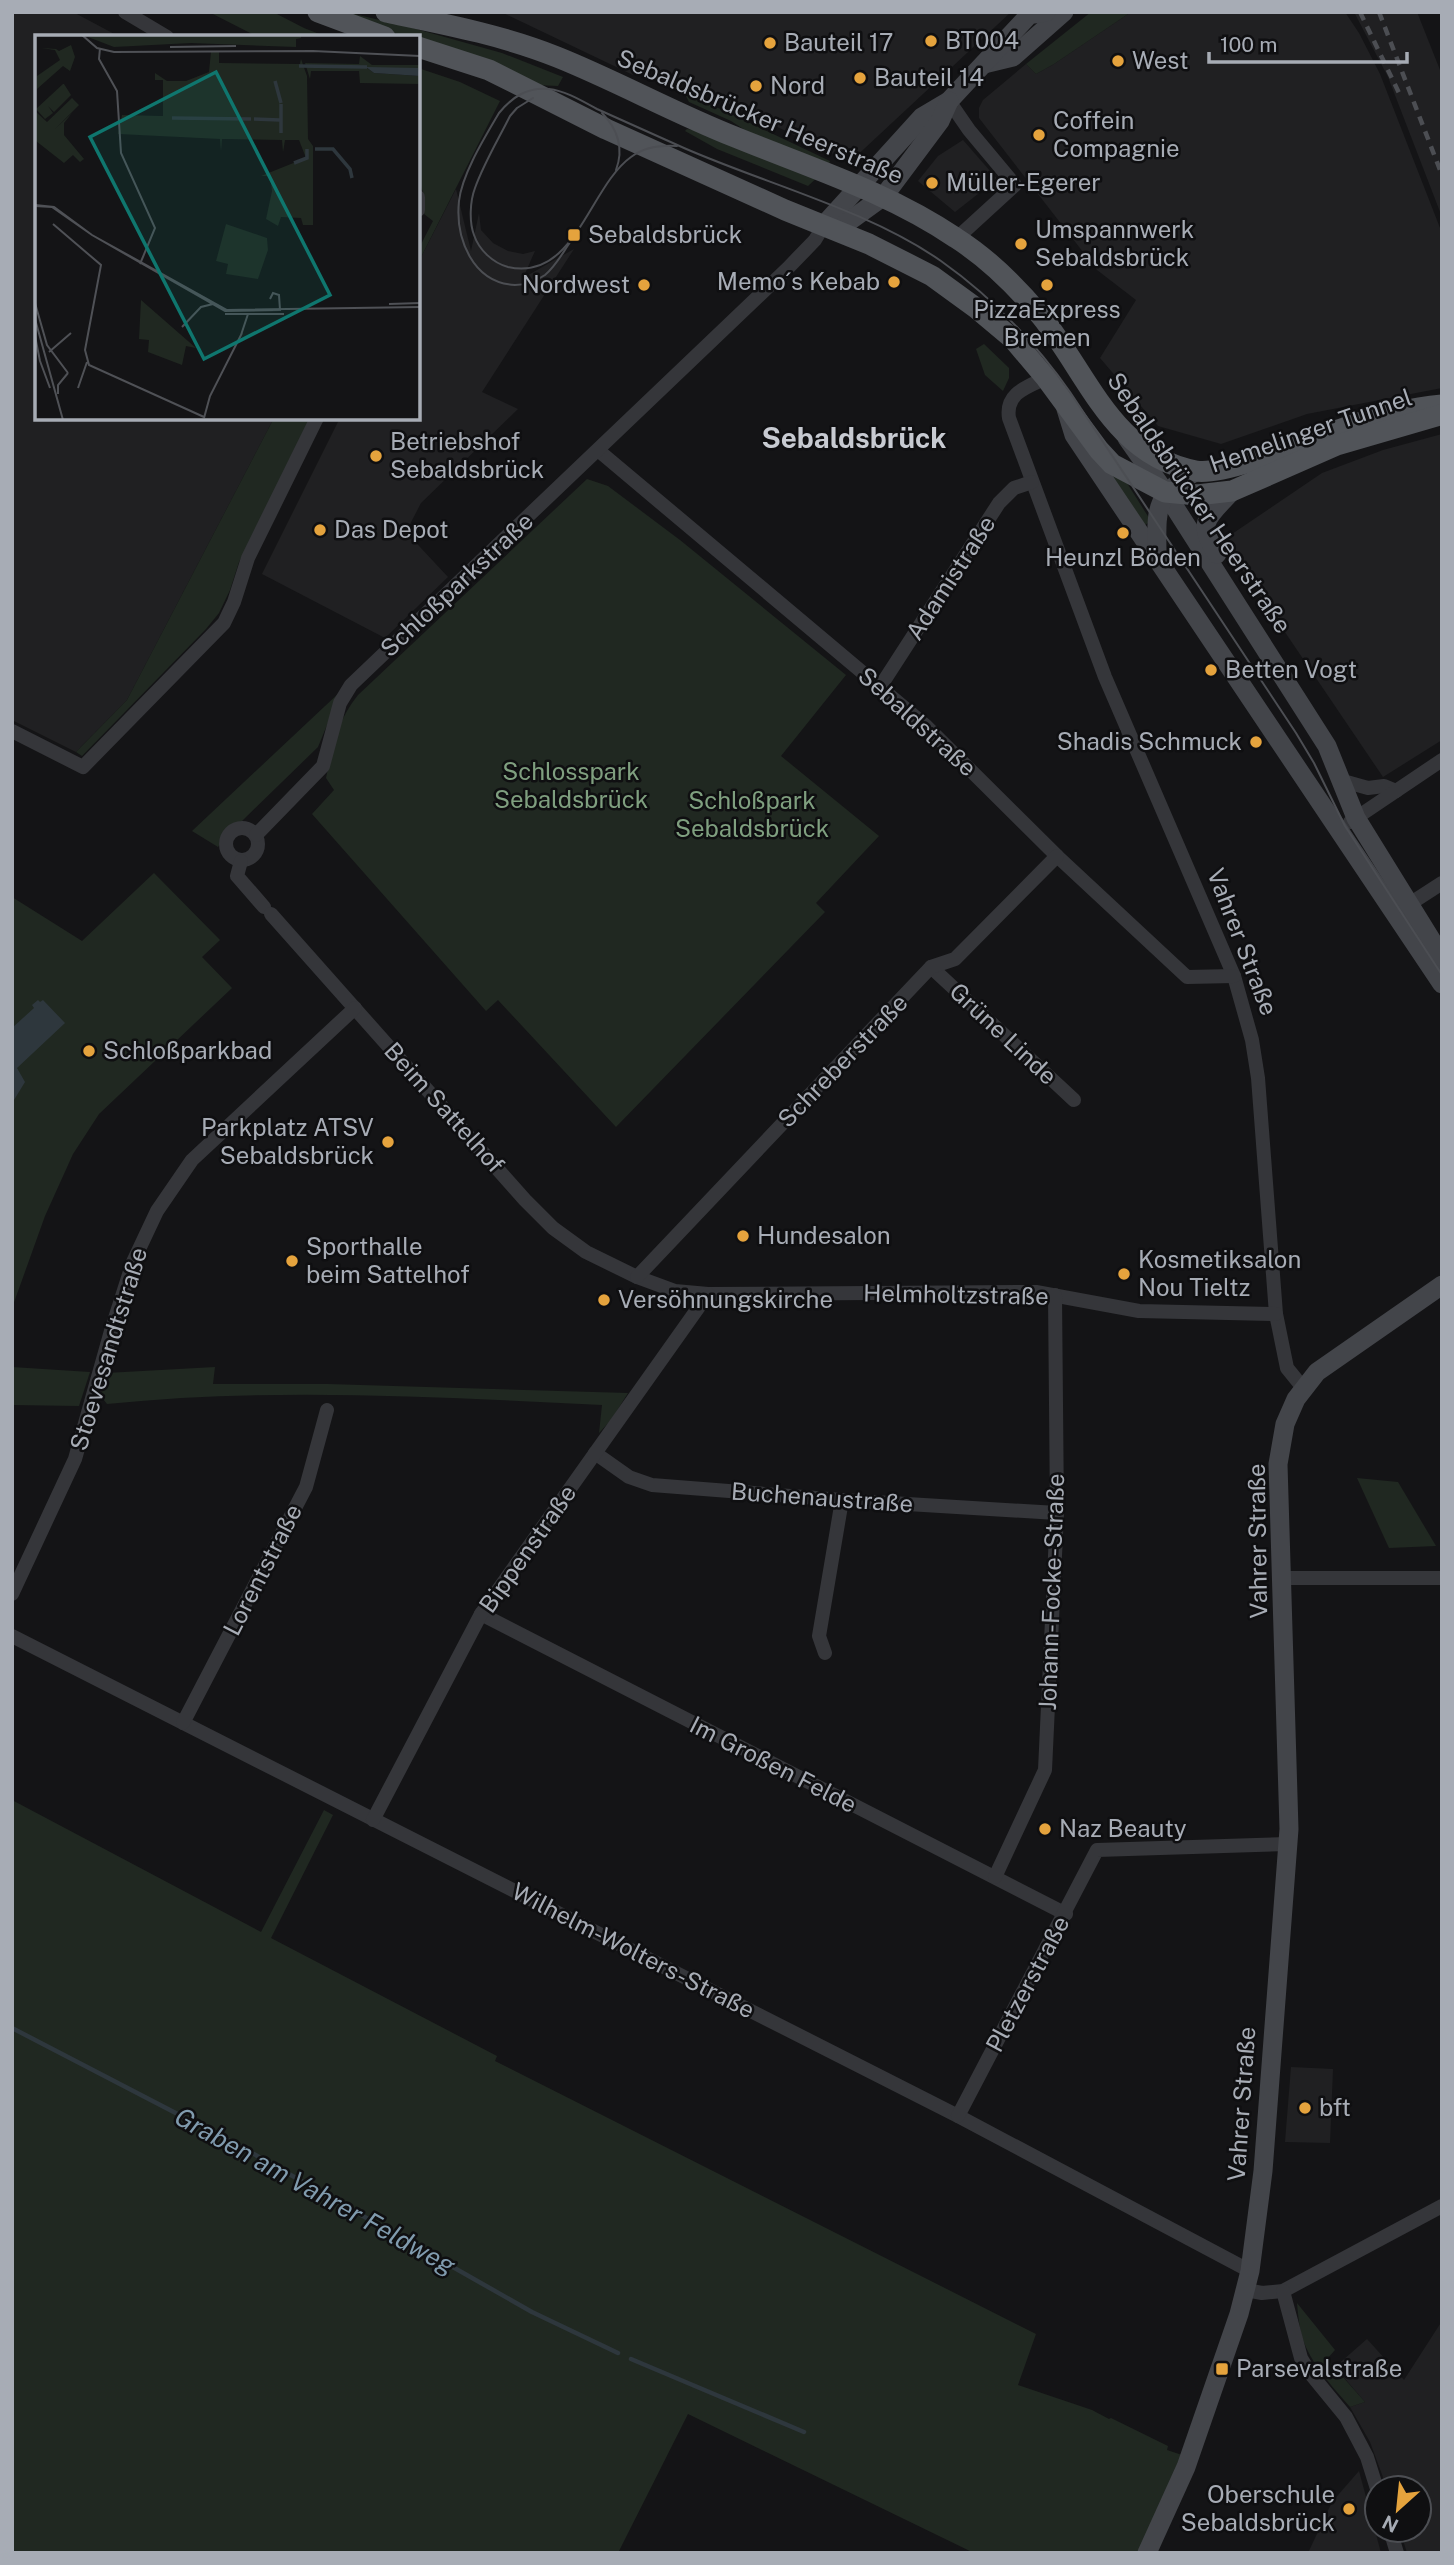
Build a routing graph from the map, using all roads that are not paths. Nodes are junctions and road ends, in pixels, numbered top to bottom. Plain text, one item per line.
1 (125, 12) edge
2 (386, 12) edge
3 (1064, 12) edge
4 (319, 13) edge
5 (1036, 13) edge
6 (447, 18) edge
7 (164, 35) edge
8 (344, 35) edge
9 (380, 35) edge
10 (420, 48) edge
11 (983, 65) junction
12 (949, 101) junction
13 (859, 185) junction
14 (884, 196) junction
15 (825, 232) junction
16 (957, 238) junction
17 (1046, 378) junction
18 (1065, 405) junction
19 (1442, 405) edge
20 (1442, 415) edge
21 (316, 420) edge
22 (1127, 437) junction
23 (598, 451) junction
24 (1196, 471) junction
25 (1032, 482) junction
26 (1232, 491) junction
27 (1165, 492) junction
28 (1157, 557) junction
29 (1248, 620) junction
30 (880, 687) junction
31 (12, 731) edge
32 (1442, 760) edge
33 (1343, 781) junction
34 (1396, 791) junction
35 (1356, 818) junction
36 (1338, 831) junction
37 (256, 835) junction
38 (1057, 856) junction
39 (241, 861) junction
40 (1442, 883) edge
41 (1408, 905) junction
42 (1442, 957) edge
43 (931, 967) junction
44 (1234, 976) junction
45 (1442, 984) edge
46 (355, 1008) junction
47 (1074, 1100) dead end
48 (637, 1277) junction
49 (1442, 1285) edge
50 (708, 1294) junction
51 (1055, 1295) junction
52 (1276, 1314) junction
53 (1304, 1389) junction
54 (327, 1410) dead end
55 (595, 1453) junction
56 (842, 1500) junction
57 (1057, 1513) junction
58 (1283, 1577) junction
59 (1442, 1578) edge
60 (12, 1594) edge
61 (481, 1614) junction
62 (12, 1636) edge
63 (825, 1653) dead end
64 (183, 1723) junction
65 (373, 1820) junction
66 (1288, 1844) junction
67 (995, 1877) junction
68 (1066, 1913) junction
69 (958, 2116) junction
70 (1442, 2206) edge
71 (1250, 2271) junction
72 (1246, 2290) junction
73 (1283, 2291) junction
74 (1372, 2474) edge
75 (1147, 2553) edge

1 - 7 street
2 - 6 main road, Sebaldsbrücker Heerstraße
3 - 11 main road
4 - 8 street
4 - 9 main road
5 - 11 main road
6 - 13 main road, Sebaldsbrücker Heerstraße
10 - 15 main road
11 - 12 main road
12 - 13 main road
12 - 14 main road
12 - 16 street
13 - 14 main road, Sebaldsbrücker Heerstraße
13 - 15 main road
14 - 15 main road
14 - 16 main road, Sebaldsbrücker Heerstraße
15 - 17 main road
15 - 23 street, Schloßparkstraße
16 - 22 main road, Sebaldsbrücker Heerstraße
17 - 18 main road
17 - 25 street, Vahrer Straße
18 - 27 main road, Hemelinger Tunnel
18 - 28 main road
19 - 24 main road, Hemelinger Tunnel
20 - 26 main road, Hemelinger Tunnel
21 - 31 street
22 - 24 main road, Hemelinger Tunnel
22 - 27 main road, Sebaldsbrücker Heerstraße
23 - 30 street, Sebaldstraße
23 - 37 street, Schloßparkstraße
24 - 27 main road
25 - 30 street, Adamistraße
25 - 44 street, Vahrer Straße
26 - 27 main road, Hemelinger Tunnel
26 - 29 main road
27 - 28 main road
27 - 29 main road, Sebaldsbrücker Heerstraße
28 - 36 main road
29 - 33 main road, Sebaldsbrücker Heerstraße
30 - 38 street, Sebaldstraße
32 - 34 street
33 - 34 street
33 - 35 main road, Sebaldsbrücker Heerstraße
34 - 35 street
35 - 36 street
35 - 41 main road, Sebaldsbrücker Heerstraße
36 - 45 main road
37 - 39 street
37 - 39 street
38 - 43 street, Schreberstraße
38 - 44 street, Sebaldstraße
39 - 46 street, Beim Sattelhof
40 - 41 street
41 - 42 main road, Sebaldsbrücker Heerstraße
43 - 47 street, Grüne Linde
43 - 48 street, Schreberstraße
44 - 52 street, Vahrer Straße
46 - 48 street, Beim Sattelhof
46 - 60 street, Stoevesandtstraße
48 - 50 street, Helmholtzstraße
49 - 53 main road
50 - 51 street, Helmholtzstraße
50 - 55 street, Bippenstraße
51 - 52 street, Helmholtzstraße
51 - 57 street, Johann-Focke-Straße
52 - 53 street, Vahrer Straße
53 - 58 main road, Vahrer Straße
54 - 64 street, Lorentstraße
55 - 56 street, Buchenaustraße
55 - 61 street, Bippenstraße
56 - 57 street, Buchenaustraße
56 - 63 street
57 - 67 street, Johann-Focke-Straße
58 - 59 street
58 - 66 main road, Vahrer Straße
61 - 65 street, Bippenstraße
61 - 67 street, Im Großen Felde
62 - 64 street, Wilhelm-Wolters-Straße
64 - 65 street, Wilhelm-Wolters-Straße
65 - 69 street, Wilhelm-Wolters-Straße
66 - 68 street, Pletzerstraße
66 - 71 main road, Vahrer Straße
67 - 68 street, Im Großen Felde
68 - 69 street, Pletzerstraße
69 - 71 street, Wilhelm-Wolters-Straße
70 - 73 street
71 - 72 main road, Vahrer Straße
72 - 73 street
72 - 75 main road, Vahrer Straße
73 - 74 street

